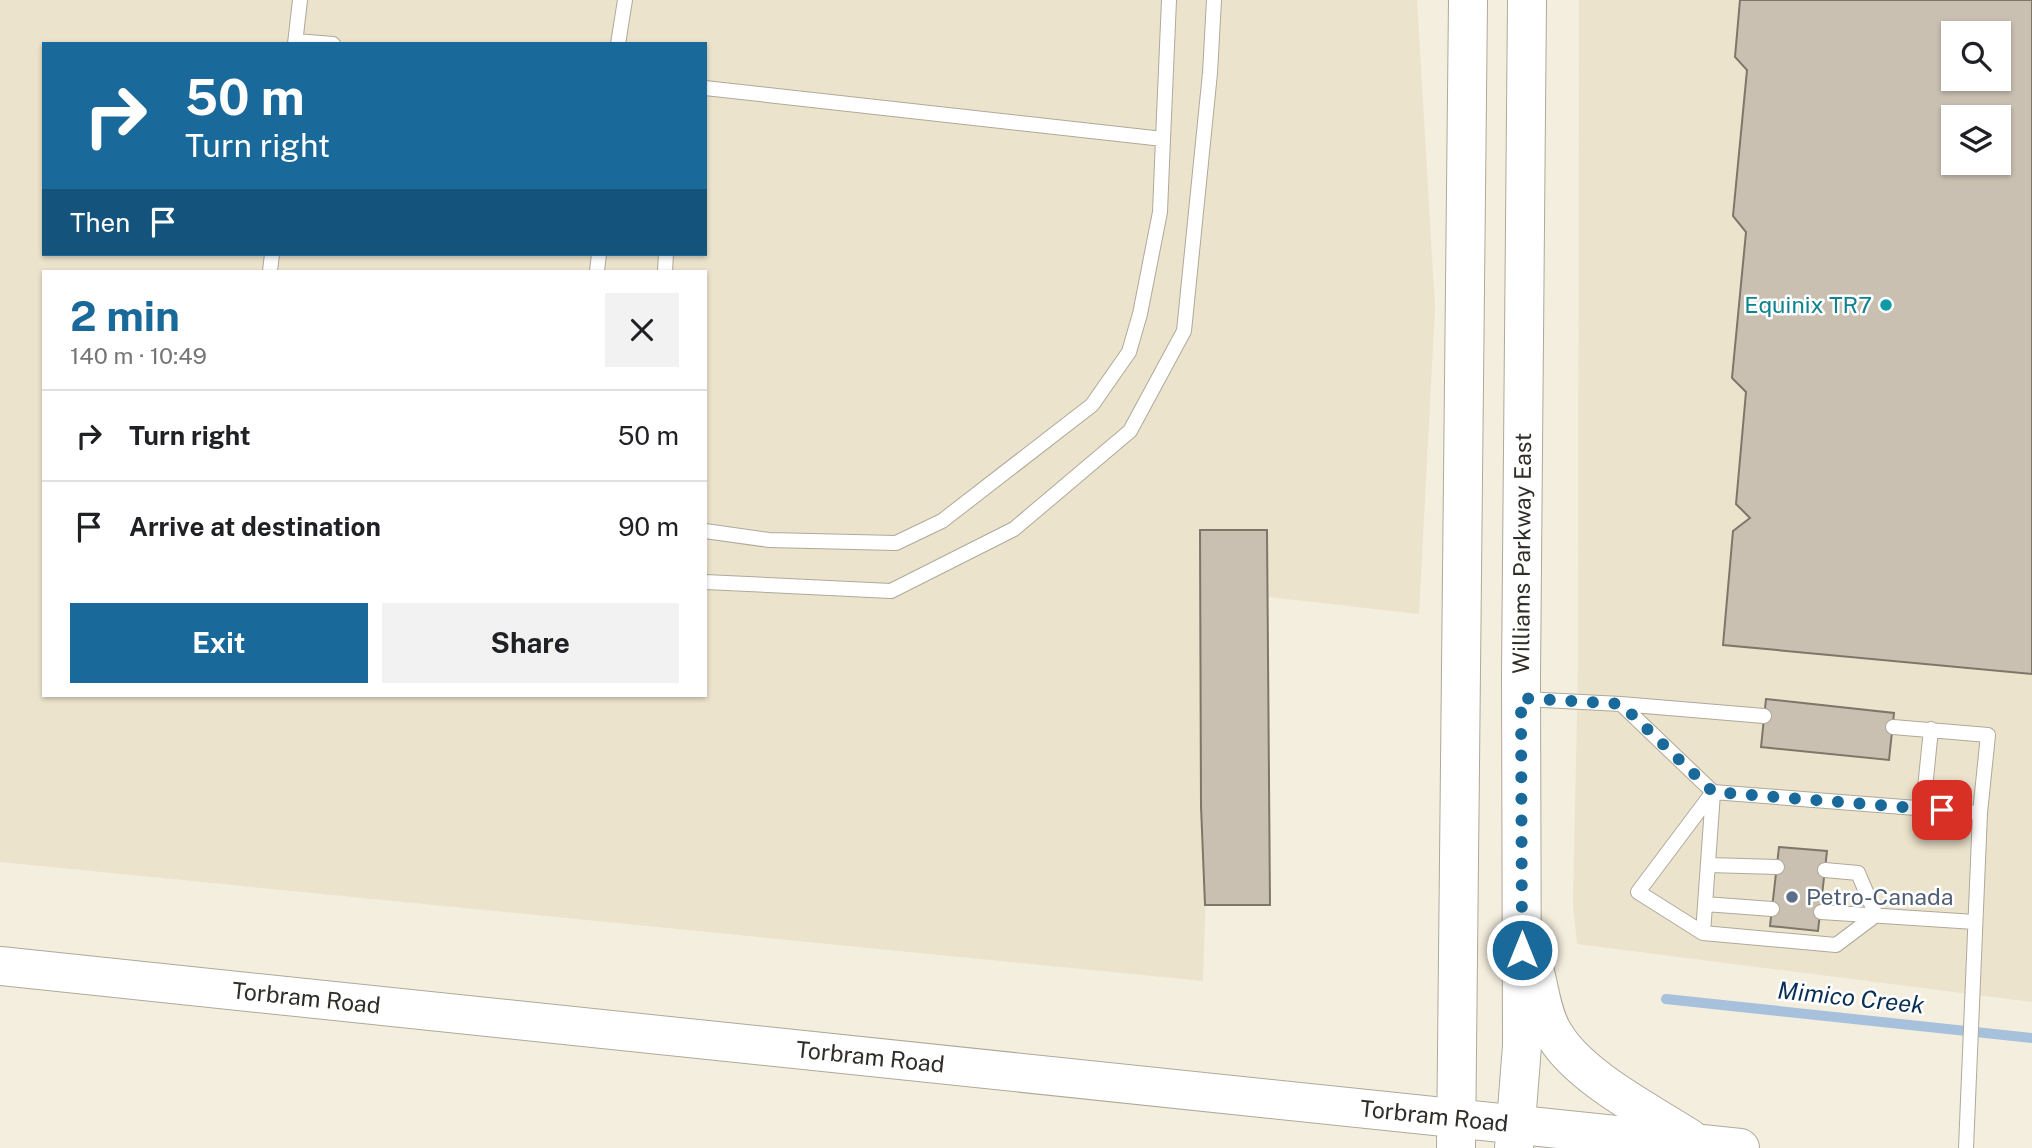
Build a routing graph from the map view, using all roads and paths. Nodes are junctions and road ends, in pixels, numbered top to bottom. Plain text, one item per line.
1 (300, 0) edge
2 (625, 0) edge
3 (1169, 0) edge
4 (1214, 0) edge
5 (1468, 0) edge
6 (1527, 0) edge
7 (295, 42) edge
8 (618, 42) edge
9 (707, 88) edge
10 (1163, 139) junction
11 (707, 531) edge
12 (707, 582) edge
13 (1521, 698) junction
14 (1621, 704) junction
15 (1764, 716) dead end
16 (1892, 727) dead end
17 (1931, 729) junction
18 (1713, 792) junction
19 (1923, 808) junction
20 (1980, 813) junction
21 (1708, 864) junction
22 (1777, 867) dead end
23 (1825, 870) dead end
24 (1705, 904) junction
25 (1772, 909) dead end
26 (1821, 912) dead end
27 (1876, 915) junction
28 (1975, 922) junction
29 (1522, 927) junction
30 (1703, 933) junction
31 (0, 966) edge
32 (1457, 1134) edge
33 (1515, 1136) edge
34 (1697, 1143) junction
35 (1740, 1148) edge
36 (1966, 1148) edge

1 - 7 lane
2 - 8 lane
3 - 10 lane
4 - 12 lane
5 - 32 main road
6 - 13 main road, Williams Parkway East
9 - 10 lane
10 - 11 lane
13 - 14 lane
13 - 29 main road, Williams Parkway East
14 - 15 lane
14 - 18 lane
16 - 17 lane
17 - 19 lane
17 - 20 lane
18 - 19 lane
18 - 21 lane
18 - 30 lane
19 - 20 lane
20 - 28 lane
21 - 22 lane
21 - 24 lane
23 - 27 lane
24 - 25 lane
24 - 30 lane
26 - 27 lane
27 - 28 lane
27 - 30 lane
28 - 36 lane
29 - 33 main road, Williams Parkway East
29 - 34 main road
31 - 32 main road, Torbram Road
32 - 33 main road, Torbram Road
33 - 34 main road, Torbram Road
34 - 35 main road, Torbram Road

